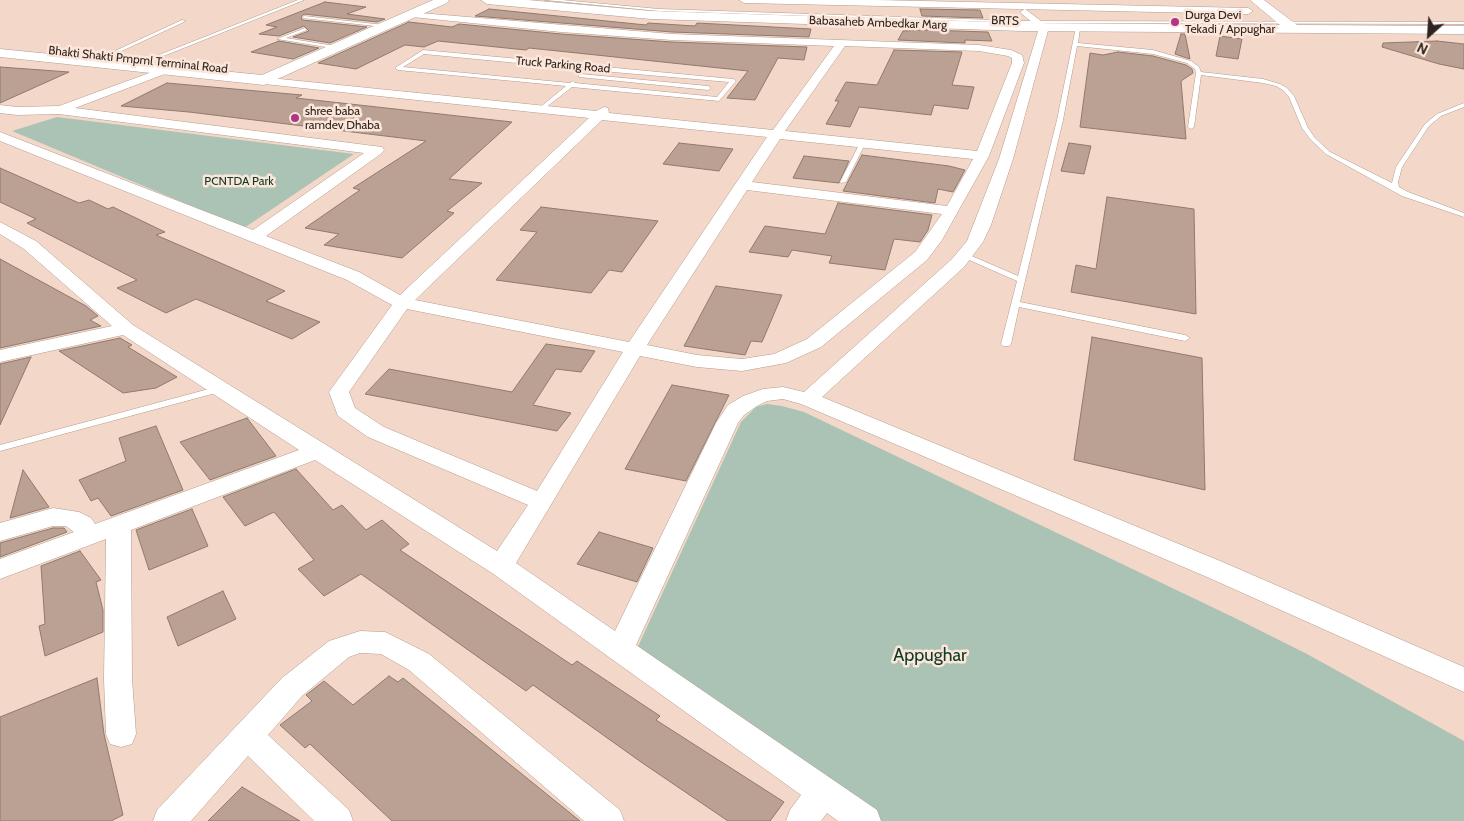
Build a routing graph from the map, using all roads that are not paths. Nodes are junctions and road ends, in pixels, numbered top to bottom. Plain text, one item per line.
1 (302, 0) edge
2 (443, 0) edge
3 (487, 0) edge
4 (547, 0) edge
5 (640, 0) edge
6 (744, 0) edge
7 (1236, 0) edge
8 (1256, 0) edge
9 (776, 2) edge
10 (1074, 4) edge
11 (412, 14) junction
12 (1464, 16) edge
13 (304, 17) dead end
14 (1032, 17) junction
15 (1258, 20) junction
16 (1284, 20) junction
17 (184, 21) dead end
18 (1464, 23) edge
19 (384, 26) junction
20 (1078, 28) junction
21 (305, 29) dead end
22 (1464, 30) edge
23 (842, 43) junction
24 (1075, 44) junction
25 (0, 46) edge
26 (338, 47) junction
27 (0, 53) edge
28 (108, 56) junction
29 (149, 60) junction
30 (94, 62) junction
31 (182, 64) junction
32 (134, 66) junction
33 (590, 68) junction
34 (168, 69) junction
35 (1199, 73) junction
36 (582, 76) junction
37 (270, 77) junction
38 (570, 86) junction
39 (708, 88) dead end
40 (1464, 105) edge
41 (545, 106) junction
42 (0, 109) edge
43 (59, 110) junction
44 (603, 112) junction
45 (1191, 127) dead end
46 (6, 129) edge
47 (780, 129) junction
48 (863, 142) junction
49 (983, 151) junction
50 (843, 182) dead end
51 (744, 185) junction
52 (1396, 188) junction
53 (952, 211) junction
54 (1464, 215) edge
55 (0, 227) edge
56 (254, 237) junction
57 (964, 256) junction
58 (1021, 280) junction
59 (402, 303) junction
60 (1015, 304) junction
61 (126, 329) junction
62 (1186, 338) dead end
63 (1006, 344) dead end
64 (635, 348) junction
65 (0, 356) edge
66 (220, 389) junction
67 (808, 399) junction
68 (0, 448) edge
69 (317, 451) junction
70 (542, 502) junction
71 (119, 526) junction
72 (0, 532) edge
73 (91, 536) junction
74 (501, 566) junction
75 (0, 569) edge
76 (620, 648) junction
77 (1464, 680) edge
78 (121, 734) dead end
79 (247, 736) junction
80 (823, 791) junction
81 (327, 818) edge
82 (169, 821) edge
83 (608, 821) edge
84 (802, 821) edge
85 (865, 821) edge

1 - 29 lane
2 - 11 main road
3 - 14 main road, Babasaheb Ambedkar Marg
4 - 14 lane, BRTS
5 - 9 main road, Babasaheb Ambedkar Marg
6 - 9 street, Babasaheb Ambedkar Marg
7 - 15 main road
8 - 16 main road
9 - 14 main road, Babasaheb Ambedkar Marg
10 - 14 street, Babasaheb Ambedkar Marg
10 - 15 street, Babasaheb Ambedkar Marg
11 - 19 main road
11 - 23 street
12 - 16 main road
13 - 19 lane
14 - 15 main road, Babasaheb Ambedkar Marg
14 - 20 main road, Babasaheb Ambedkar Marg
14 - 57 street
15 - 16 main road, Babasaheb Ambedkar Marg
15 - 16 main road, Babasaheb Ambedkar Marg
15 - 20 main road, Babasaheb Ambedkar Marg
16 - 18 lane
16 - 22 main road
17 - 28 lane
19 - 26 main road
20 - 24 lane
21 - 26 lane
23 - 47 street
23 - 49 street
24 - 35 lane
24 - 58 lane
25 - 28 main road, Bhakti Shakti Pmpml Terminal Road
26 - 37 main road
27 - 30 main road
28 - 29 main road, Bhakti Shakti Pmpml Terminal Road
28 - 30 lane
29 - 31 main road, Bhakti Shakti Pmpml Terminal Road
29 - 32 lane
30 - 32 main road
31 - 34 street
31 - 37 main road, Bhakti Shakti Pmpml Terminal Road
32 - 34 main road
33 - 36 lane
33 - 38 lane, Truck Parking Road
33 - 38 lane, Truck Parking Road
34 - 37 main road
34 - 43 street
35 - 45 lane
35 - 52 lane
36 - 38 lane
36 - 39 lane
37 - 41 street
38 - 41 lane, Truck Parking Road
40 - 52 lane
41 - 44 street
42 - 43 street
43 - 46 street
43 - 56 street
44 - 47 street
44 - 59 street
46 - 56 street
47 - 48 street
47 - 49 street
47 - 51 street
48 - 49 street
48 - 50 lane
49 - 53 street
51 - 53 street
51 - 64 street
52 - 54 lane
53 - 64 street
55 - 61 street
56 - 59 street
57 - 58 lane
57 - 67 street
58 - 60 lane
59 - 64 street
59 - 70 street
60 - 62 lane
60 - 63 lane
61 - 65 street
61 - 66 street
64 - 70 street
66 - 68 lane
66 - 69 street
67 - 76 street
67 - 77 street
69 - 71 street
69 - 74 street
70 - 74 street
71 - 73 street
71 - 78 street
72 - 73 street
73 - 75 street
74 - 76 street
76 - 80 street
79 - 81 street
79 - 82 street
79 - 83 street
80 - 84 street
80 - 85 street

